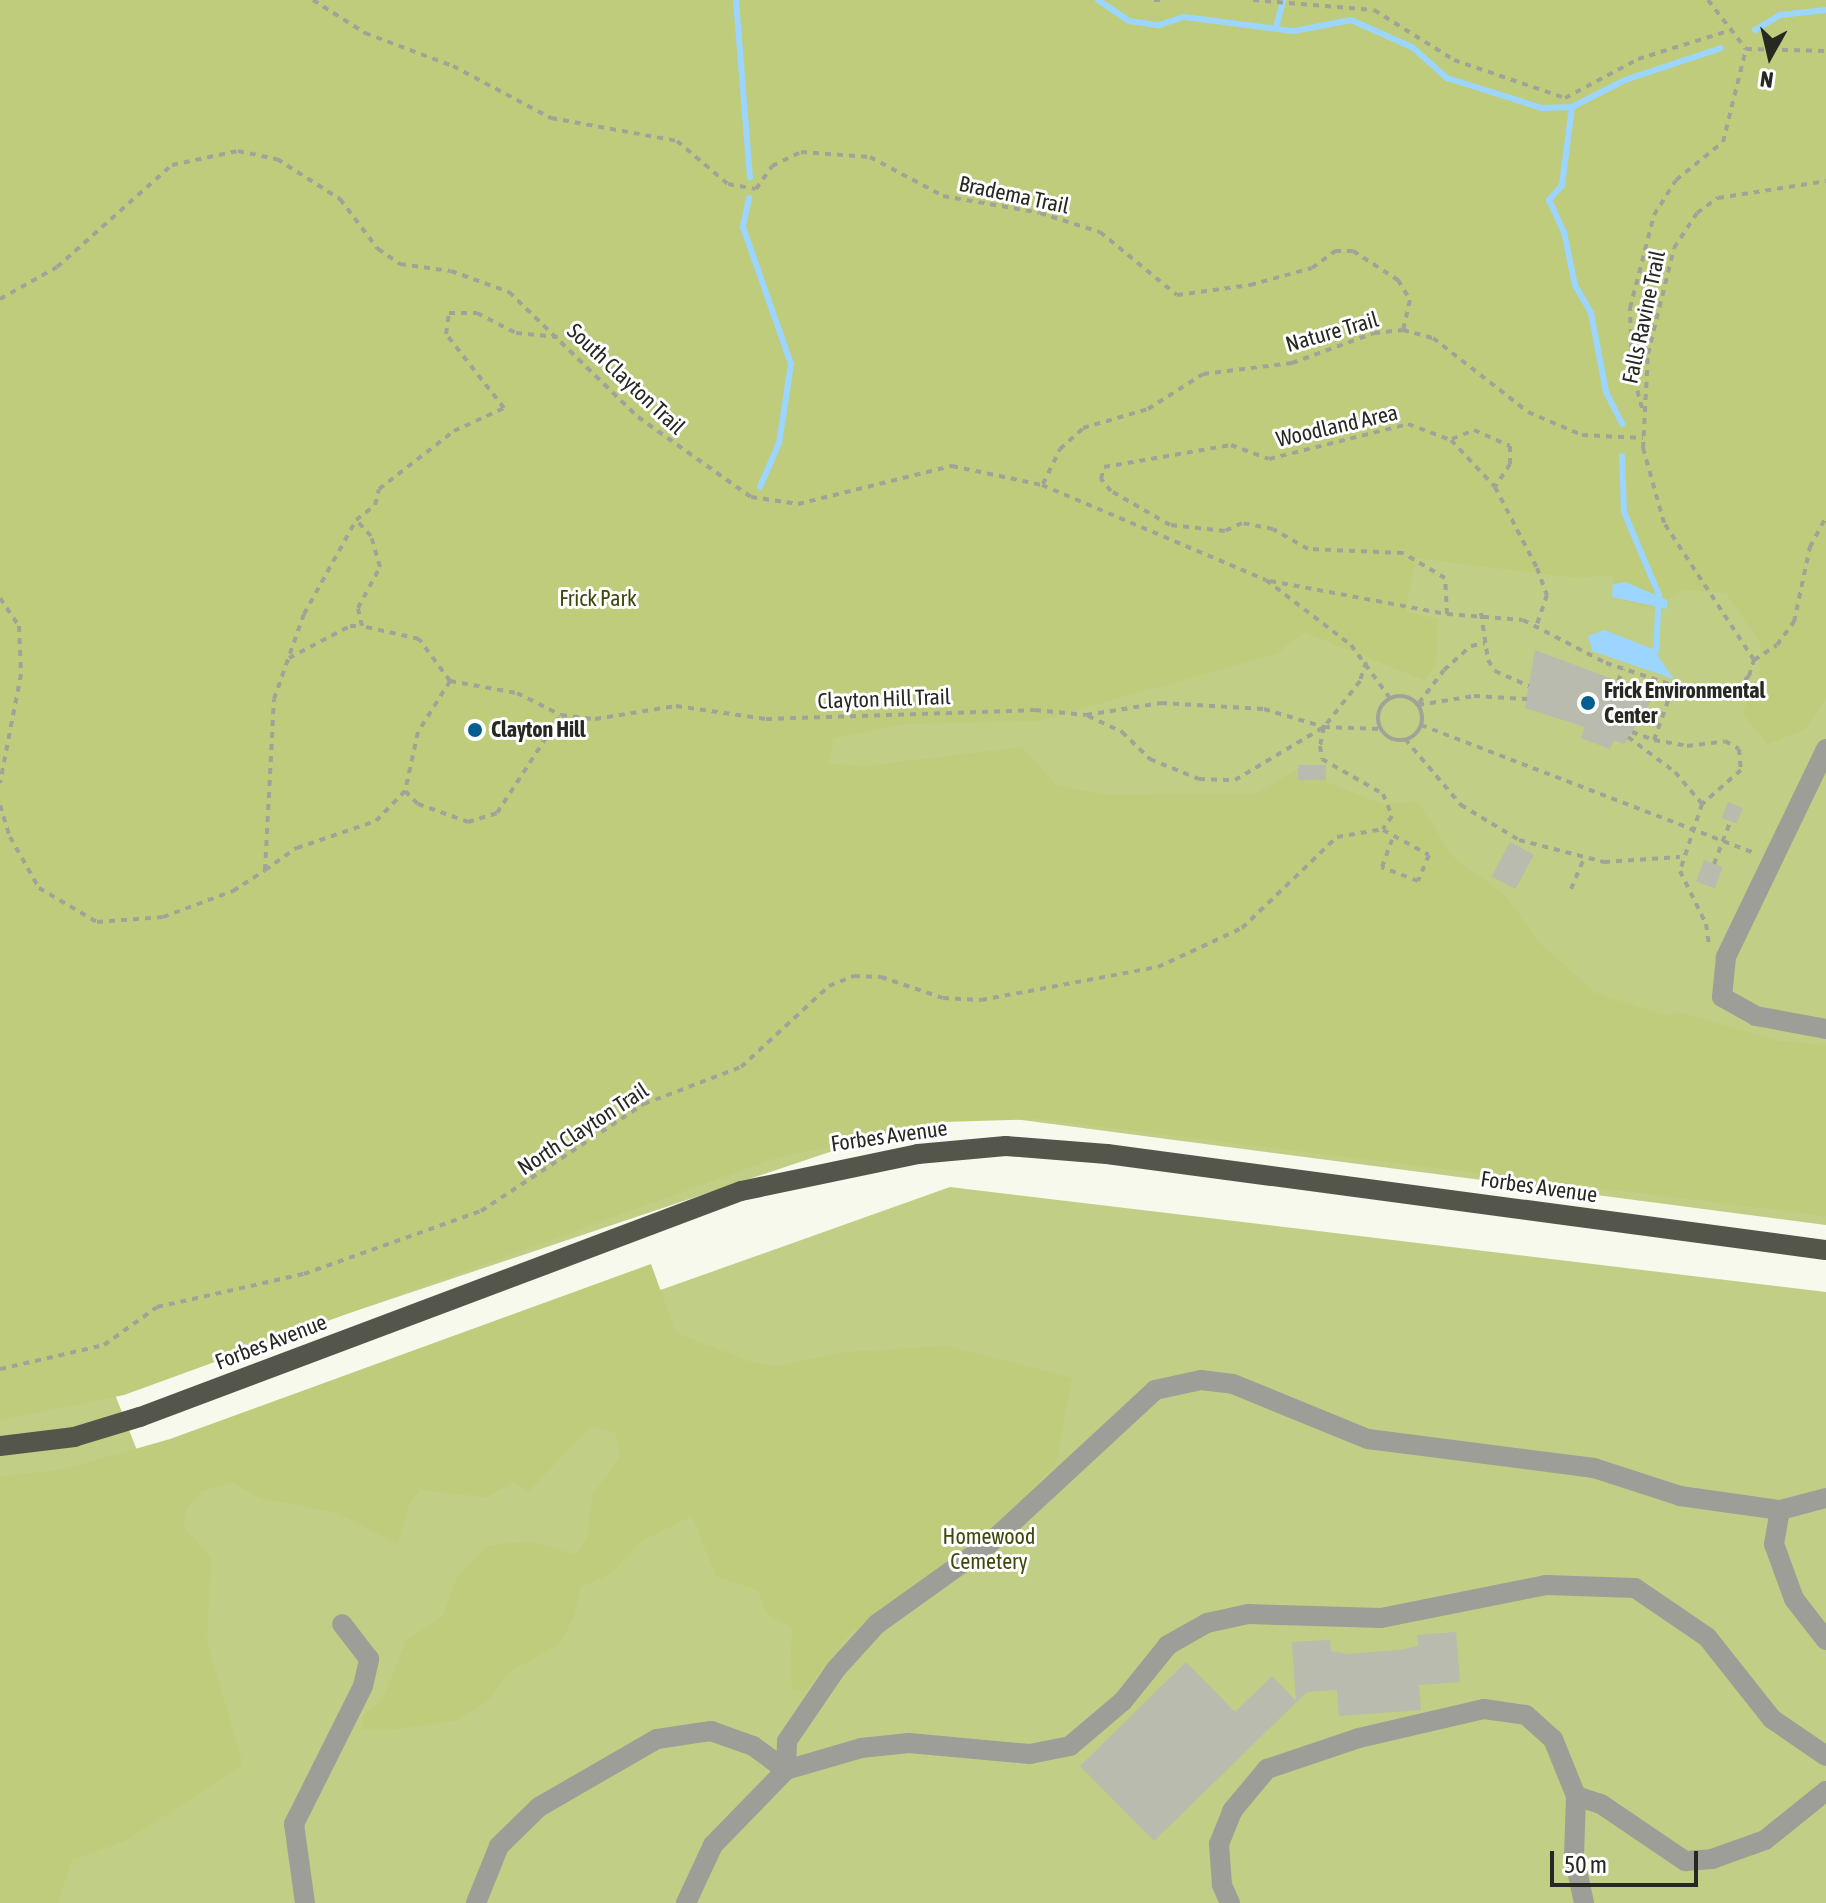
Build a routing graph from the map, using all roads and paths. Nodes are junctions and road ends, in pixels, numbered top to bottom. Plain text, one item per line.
1 (313, 0) edge
2 (1154, 0) edge
3 (1165, 0) edge
4 (1253, 0) edge
5 (1708, 0) edge
6 (1728, 31) junction
7 (1746, 49) junction
8 (1826, 51) edge
9 (1826, 181) edge
10 (0, 299) edge
11 (1403, 330) junction
12 (559, 337) junction
13 (1642, 411) junction
14 (1643, 438) junction
15 (1451, 440) junction
16 (1042, 485) junction
17 (1495, 487) junction
18 (1826, 517) edge
19 (356, 520) junction
20 (1170, 525) junction
21 (1166, 536) junction
22 (1266, 580) junction
23 (0, 598) edge
24 (1481, 613) junction
25 (1447, 614) junction
26 (362, 626) junction
27 (1536, 627) junction
28 (1485, 643) junction
29 (287, 659) junction
30 (1754, 660) junction
31 (1366, 662) junction
32 (1623, 669) junction
33 (450, 681) junction
34 (1618, 681) dead end
35 (1529, 686) dead end
36 (1670, 686) junction
37 (1390, 698) junction
38 (1527, 699) dead end
39 (1418, 705) junction
40 (561, 715) junction
41 (1086, 715) junction
42 (1421, 725) junction
43 (1324, 727) junction
44 (1381, 729) junction
45 (1405, 739) junction
46 (1654, 740) junction
47 (1826, 749) edge
48 (0, 783) edge
49 (405, 791) junction
50 (1702, 804) junction
51 (0, 805) edge
52 (1730, 822) dead end
53 (1689, 828) junction
54 (1383, 829) junction
55 (1392, 840) junction
56 (1723, 841) junction
57 (1680, 857) junction
58 (1584, 859) junction
59 (1771, 859) junction
60 (1714, 864) dead end
61 (265, 870) junction
62 (1571, 889) dead end
63 (1705, 960) dead end
64 (1826, 1029) edge
65 (1826, 1250) edge
66 (0, 1369) edge
67 (0, 1446) edge
68 (1826, 1498) edge
69 (1780, 1510) junction
70 (342, 1624) dead end
71 (1826, 1640) edge
72 (1826, 1756) edge
73 (786, 1770) junction
74 (1826, 1791) edge
75 (1576, 1796) junction
76 (305, 1903) edge
77 (476, 1903) edge
78 (686, 1903) edge
79 (1230, 1903) edge
80 (1584, 1903) edge

1 - 11 path, Bradema Trail
2 - 3 path
4 - 6 path
5 - 6 path
6 - 7 path
7 - 8 path
7 - 13 path
9 - 13 path, Falls Ravine Trail
10 - 12 path, South Clayton Trail
11 - 14 path, Nature Trail
11 - 16 path, Nature Trail
12 - 16 path, South Clayton Trail
12 - 19 path
13 - 14 path, Falls Ravine Trail
14 - 30 path, Falls Ravine Trail
15 - 17 path, Woodland Area
15 - 17 path
15 - 20 path, Woodland Area
16 - 21 path, South Clayton Trail
17 - 27 path, Woodland Area
18 - 30 path
19 - 26 path
19 - 29 path
20 - 21 path
20 - 25 path, Woodland Area
21 - 22 path, South Clayton Trail
22 - 25 path
22 - 31 path, South Clayton Trail
23 - 48 path
24 - 25 path
24 - 27 path
24 - 28 path
26 - 29 path
26 - 33 path
27 - 32 path
28 - 35 path
28 - 39 path
29 - 61 path
30 - 36 path
31 - 37 path, South Clayton Trail
31 - 43 path
32 - 34 path
32 - 36 path
33 - 40 path, Clayton Hill Trail
33 - 49 path
36 - 46 path
37 - 39 path
37 - 44 path
38 - 39 path
39 - 42 path
40 - 41 path, Clayton Hill Trail
40 - 49 path
41 - 43 path, Clayton Hill Trail
41 - 43 path
42 - 45 path
42 - 53 path
43 - 44 path, Clayton Hill Trail
43 - 54 path
44 - 45 path
45 - 58 path
46 - 50 path
46 - 50 path
47 - 59 lane
49 - 61 path
50 - 53 path
51 - 61 path
52 - 56 path
53 - 56 path
53 - 57 path
54 - 55 path
54 - 66 path, North Clayton Trail
55 - 55 path
56 - 59 path
56 - 60 path
57 - 58 path
57 - 63 path
58 - 62 path
59 - 64 lane
65 - 67 main road, Forbes Avenue
68 - 69 lane
69 - 71 lane
69 - 73 lane
70 - 76 lane
72 - 73 lane
73 - 77 lane
73 - 78 lane
74 - 75 lane
75 - 79 lane
75 - 80 lane

